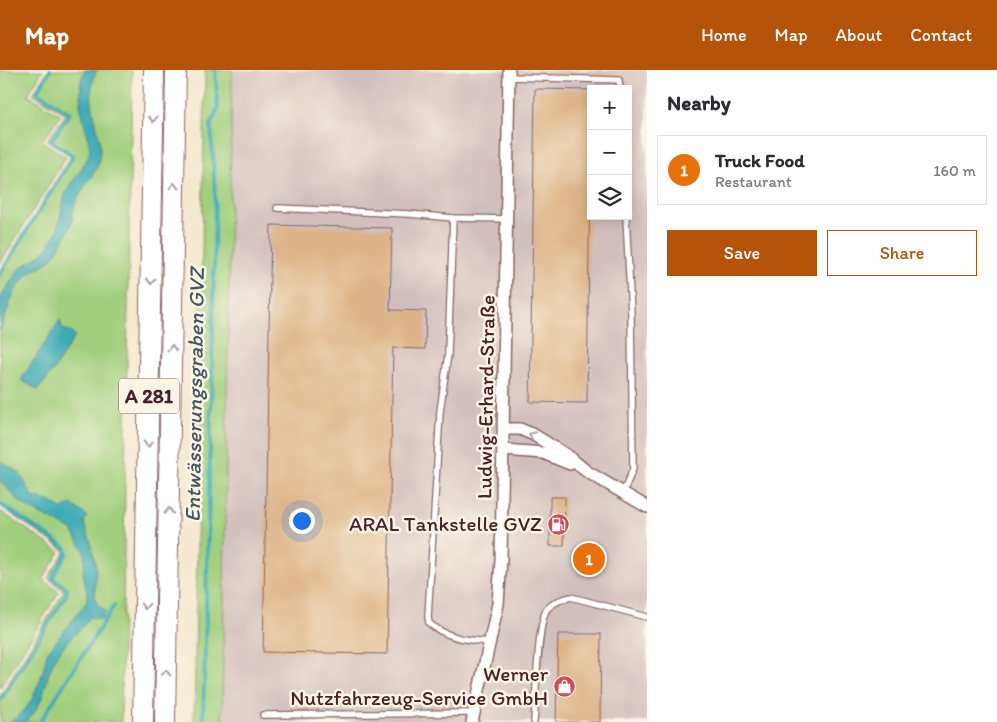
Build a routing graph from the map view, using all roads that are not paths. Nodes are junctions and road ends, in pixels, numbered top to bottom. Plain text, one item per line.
1 (154, 70) edge
2 (176, 70) edge
3 (509, 73) edge
4 (620, 85) edge
5 (277, 208) dead end
6 (453, 218) junction
7 (508, 219) junction
8 (626, 220) edge
9 (504, 429) junction
10 (504, 450) junction
11 (586, 471) junction
12 (623, 493) junction
13 (647, 508) edge
14 (647, 617) edge
15 (489, 642) junction
16 (263, 715) dead end
17 (472, 717) edge
18 (143, 722) edge
19 (165, 722) edge
20 (534, 722) edge

1 -> 18 highway, A 281
19 -> 2 highway, A 281
3 - 4 lane
3 - 7 street, Ludwig-Erhard-Straße
5 - 6 lane
6 - 7 lane
6 - 15 lane
7 - 9 street, Ludwig-Erhard-Straße
8 - 12 lane
9 - 10 street, Ludwig-Erhard-Straße
11 -> 9 street
10 - 11 street
10 - 15 street, Ludwig-Erhard-Straße
11 - 12 street
12 - 13 street
14 - 20 lane
15 - 17 street, Ludwig-Erhard-Straße
16 - 17 lane

